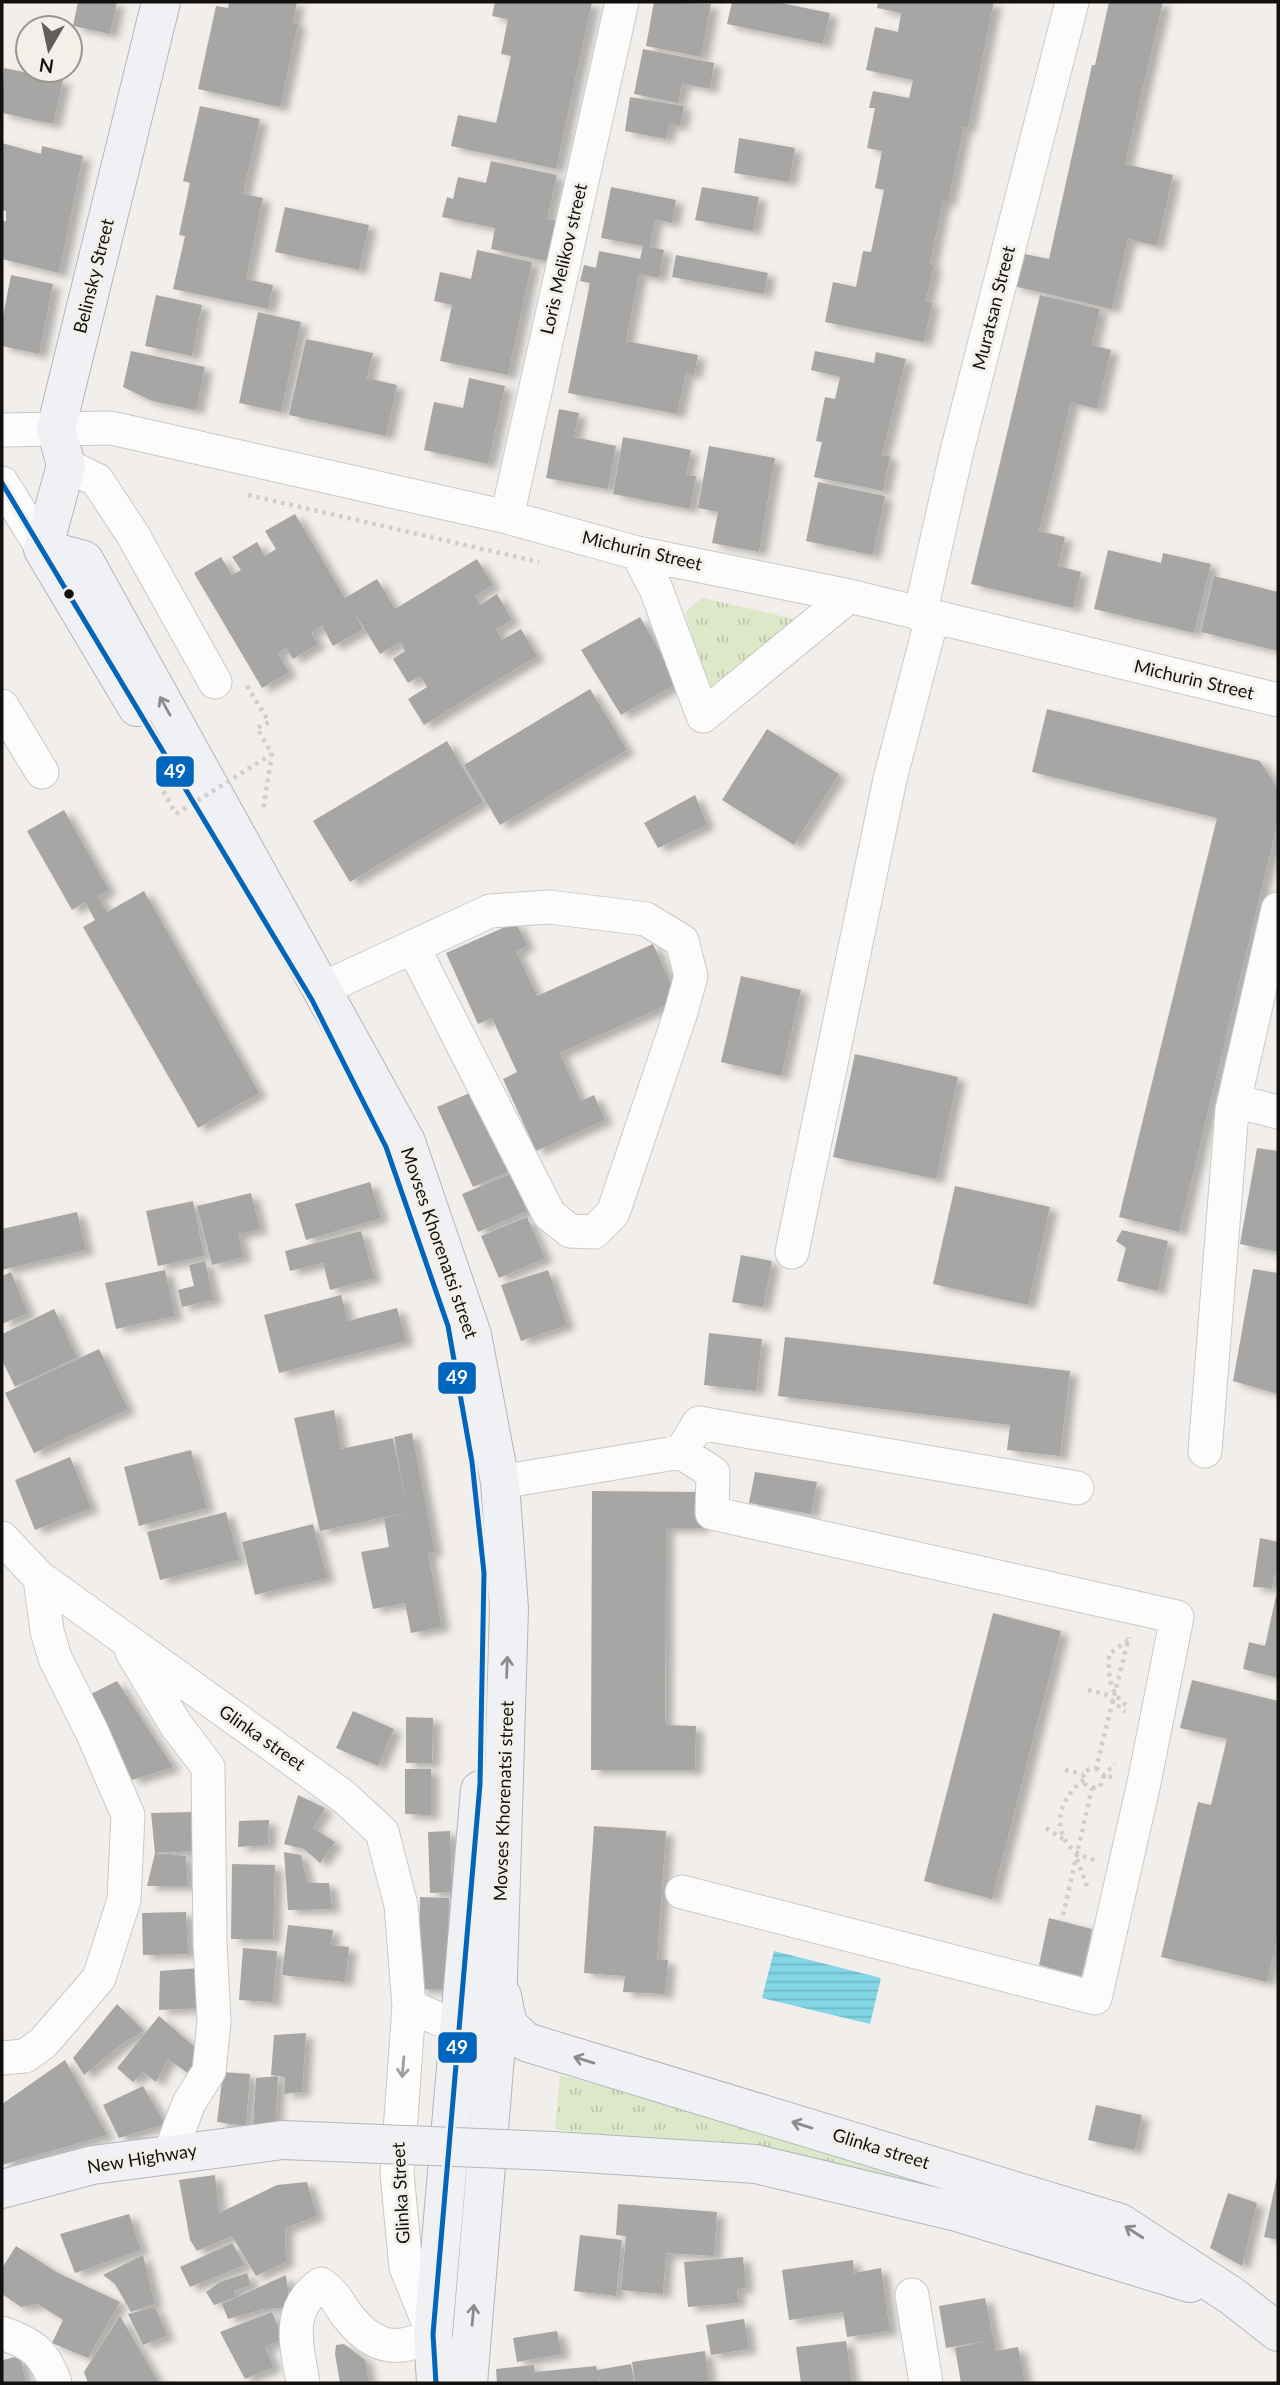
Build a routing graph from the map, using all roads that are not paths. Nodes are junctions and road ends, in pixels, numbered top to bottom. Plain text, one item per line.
1 (161, 2) edge
2 (622, 2) edge
3 (1072, 2) edge
4 (2, 430) edge
5 (61, 447) junction
6 (2, 483) edge
7 (507, 517) junction
8 (43, 549) junction
9 (637, 552) junction
10 (849, 596) junction
11 (926, 617) junction
12 (227, 678) road end
13 (1278, 700) edge
14 (2, 706) edge
15 (42, 772) dead end
16 (1278, 909) edge
17 (413, 947) junction
18 (323, 990) junction
19 (1233, 1105) junction
20 (1278, 1112) edge
21 (792, 1252) dead end
22 (1205, 1451) dead end
23 (681, 1452) junction
24 (499, 1482) junction
25 (1077, 1488) dead end
26 (2, 1538) edge
27 (40, 1578) junction
28 (126, 1641) junction
29 (682, 1892) dead end
30 (499, 1980) junction
31 (409, 2006) junction
32 (461, 2028) junction
33 (496, 2044) junction
34 (2, 2058) edge
35 (170, 2153) junction
36 (2, 2189) edge
37 (912, 2295) dead end
38 (1232, 2296) junction
39 (1278, 2332) edge
40 (2, 2333) edge
41 (433, 2334) junction
42 (55, 2383) edge
43 (303, 2383) edge
44 (436, 2383) edge
45 (468, 2383) edge
46 (926, 2383) edge

1 - 5 main road, Belinsky Street
2 - 7 street, Loris Melikov street
3 - 11 street, Muratsan Street
4 - 5 street, Michurin Street
5 - 7 street, Michurin Street
5 - 8 main road, Belinsky Street
5 - 12 street
6 - 8 street, Movses Khorenatsi street
7 - 9 street, Michurin Street
18 -> 8 main road, Movses Khorenatsi street
8 - 32 main road, Movses Khorenatsi street
9 - 10 street, Michurin Street
9 - 10 street
10 - 11 street, Michurin Street
11 - 13 street, Michurin Street
11 - 21 street, Muratsan Street
14 - 15 street
16 - 19 street
17 - 17 street
17 - 18 street
18 - 24 main road, Movses Khorenatsi street
19 - 20 street
19 - 22 street
23 - 24 street
23 - 25 street
23 - 29 street
30 -> 24 main road, Movses Khorenatsi street
26 - 27 street, Glinka street
27 - 28 street, Glinka street
27 - 34 street
28 - 31 street, Glinka street
28 - 35 street
30 - 33 main road, Movses Khorenatsi street
38 -> 30 main road, Glinka street
31 - 32 street
31 -> 41 street, Glinka Street
32 - 33 street
32 - 41 main road, Movses Khorenatsi street
45 -> 33 main road, Movses Khorenatsi street
35 - 36 main road, New Highway
35 - 38 main road, New Highway, bridge
37 - 46 street
38 - 39 main road, Glinka street
40 - 42 street
41 - 43 street
41 - 44 main road, Movses Khorenatsi street

